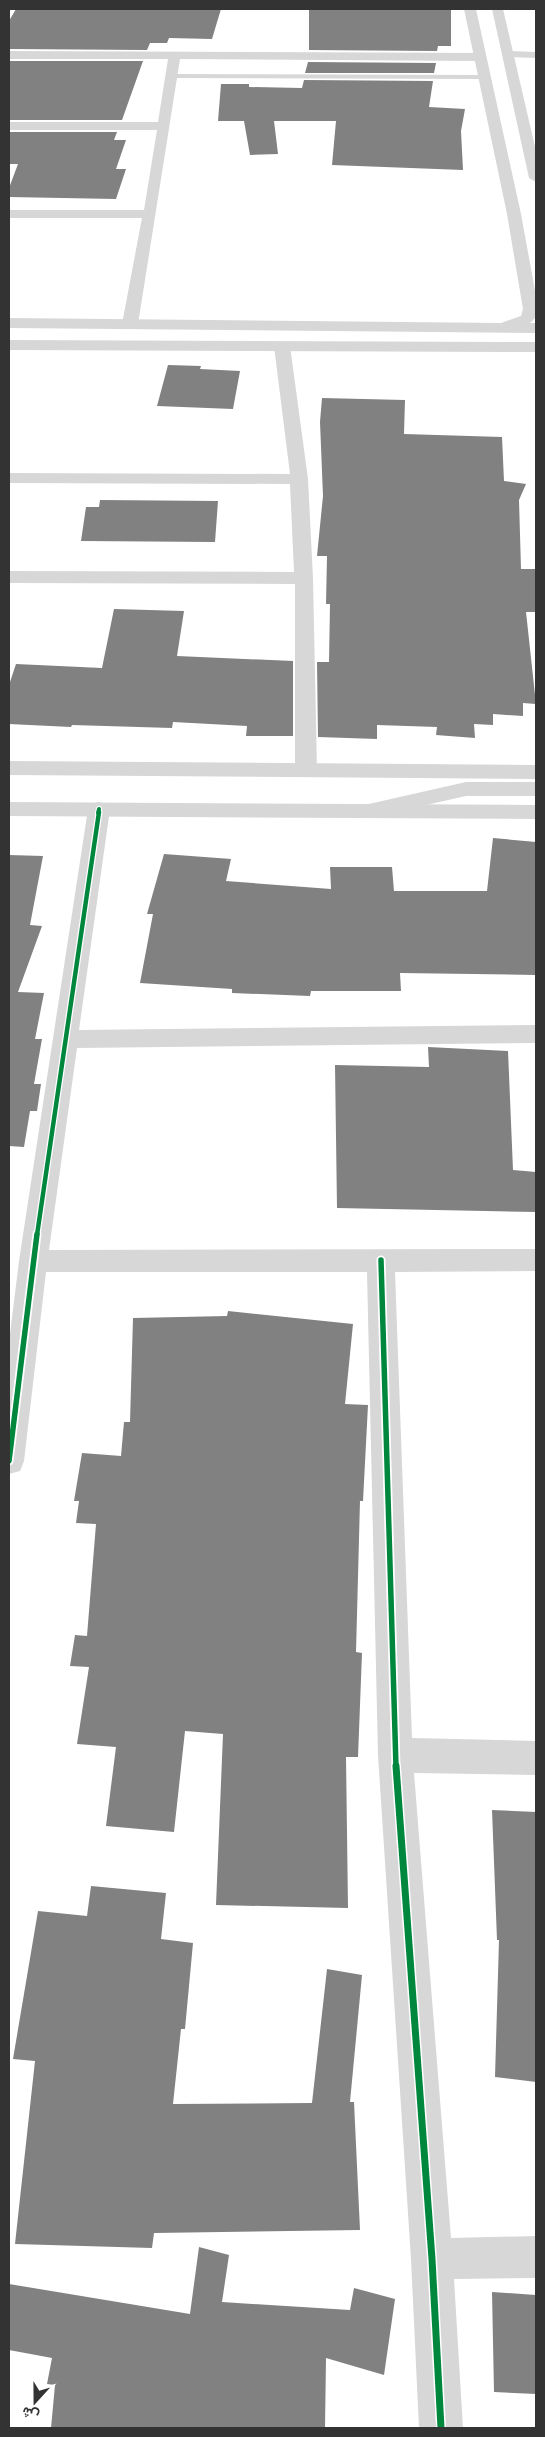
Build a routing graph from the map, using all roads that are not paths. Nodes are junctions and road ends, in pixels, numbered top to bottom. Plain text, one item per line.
1 (470, 9) edge
2 (497, 9) edge
3 (9, 55) edge
4 (175, 55) junction
5 (509, 55) junction
6 (536, 55) edge
7 (480, 57) junction
8 (172, 76) junction
9 (484, 77) junction
10 (9, 126) edge
11 (164, 126) junction
12 (536, 178) edge
13 (9, 214) edge
14 (150, 214) junction
15 (533, 303) edge
16 (9, 323) edge
17 (67, 324) junction
18 (130, 324) junction
19 (502, 328) junction
20 (536, 328) edge
21 (9, 329) edge
22 (9, 345) edge
23 (282, 346) junction
24 (536, 348) edge
25 (9, 478) edge
26 (299, 479) junction
27 (9, 577) edge
28 (304, 578) junction
29 (9, 768) edge
30 (306, 770) junction
31 (536, 772) edge
32 (536, 789) edge
33 (9, 809) edge
34 (99, 809) junction
35 (368, 811) junction
36 (536, 812) edge
37 (536, 1034) edge
38 (65, 1039) junction
39 (382, 1260) junction
40 (536, 1260) edge
41 (33, 1261) junction
42 (9, 1461) edge
43 (395, 1755) junction
44 (536, 1758) edge
45 (536, 2257) edge
46 (432, 2259) junction
47 (441, 2428) edge

1 - 7 street
2 - 5 street
3 - 4 street
4 - 7 street
4 - 8 street
5 - 6 street
5 - 12 street
7 - 9 street
8 - 9 lane
8 - 11 street
9 - 15 street
10 - 11 street
11 - 14 street
13 - 14 street
14 - 18 street
15 - 19 street
16 - 17 street
17 - 18 street
17 - 21 street
18 - 19 street
19 - 20 street
22 - 23 street
23 - 24 street
23 - 26 street
25 - 26 street
26 - 28 street
27 - 28 street
28 - 30 street
29 - 30 street
30 - 31 street
32 - 35 street
33 - 34 street
34 - 35 street
34 - 38 street
35 - 36 street
37 - 38 street
38 - 41 street
39 - 40 street
39 - 41 street
39 - 43 street
41 - 42 street
43 - 44 street
43 - 46 street
45 - 46 street
46 - 47 street

